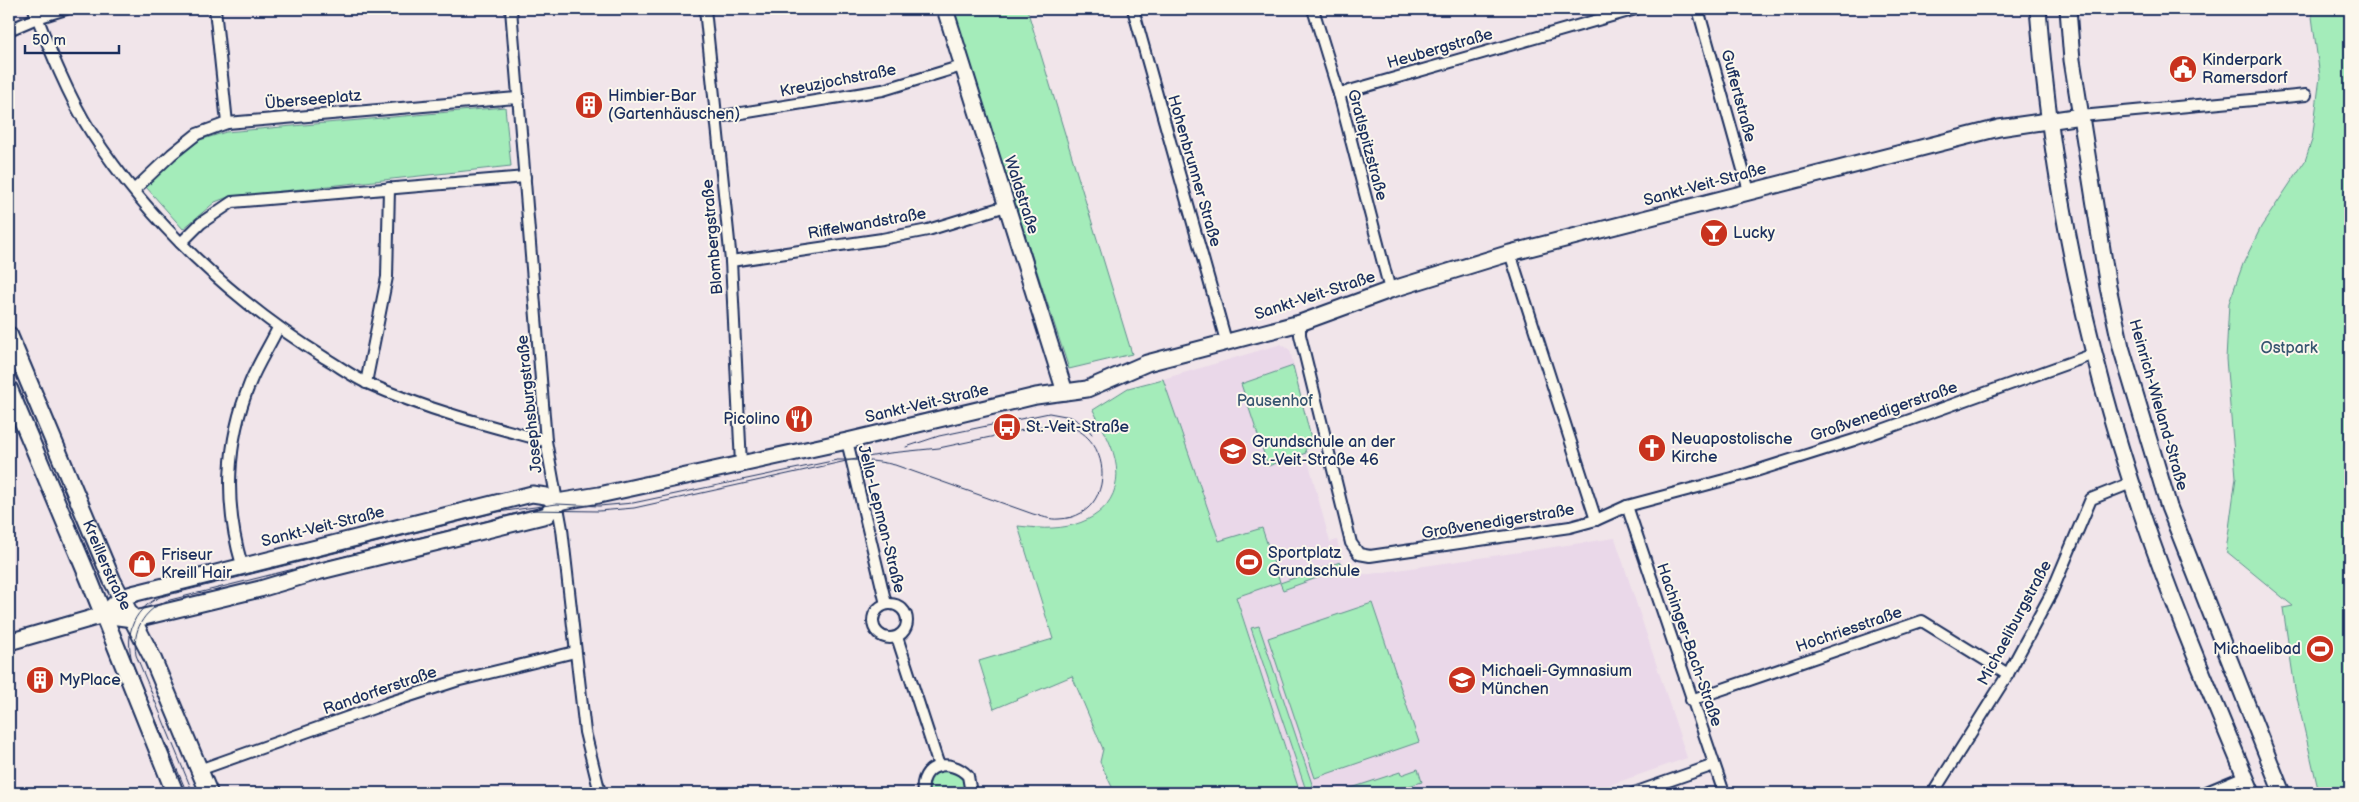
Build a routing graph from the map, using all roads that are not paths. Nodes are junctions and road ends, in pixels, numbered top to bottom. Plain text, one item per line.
1 (66, 9) edge
2 (215, 9) edge
3 (511, 9) edge
4 (705, 9) edge
5 (945, 9) edge
6 (1133, 9) edge
7 (1313, 9) edge
8 (1636, 9) edge
9 (1698, 9) edge
10 (2038, 9) edge
11 (2068, 9) edge
12 (35, 13) edge
13 (9, 30) edge
14 (962, 66) junction
15 (1339, 94) junction
16 (2306, 94) dead end
17 (517, 98) junction
18 (2081, 116) junction
19 (717, 117) junction
20 (2049, 120) junction
21 (226, 123) junction
22 (525, 177) junction
23 (389, 188) junction
24 (134, 190) junction
25 (1749, 191) junction
26 (1006, 206) junction
27 (180, 243) junction
28 (1510, 253) junction
29 (732, 261) junction
30 (1390, 290) junction
31 (1300, 323) junction
32 (278, 328) junction
33 (9, 335) edge
34 (1226, 341) junction
35 (2094, 354) junction
36 (366, 383) junction
37 (9, 389) edge
38 (1065, 392) junction
39 (546, 441) junction
40 (847, 441) junction
41 (741, 464) junction
42 (2132, 483) junction
43 (558, 502) junction
44 (1626, 506) junction
45 (1596, 520) junction
46 (242, 565) junction
47 (122, 597) junction
48 (886, 604) junction
49 (103, 616) junction
50 (134, 619) junction
51 (897, 637) junction
52 (9, 642) edge
53 (574, 652) junction
54 (2008, 674) junction
55 (1691, 700) junction
56 (1714, 765) junction
57 (939, 766) junction
58 (199, 770) junction
59 (2245, 776) junction
60 (175, 793) edge
61 (208, 793) edge
62 (600, 793) edge
63 (922, 793) edge
64 (971, 793) edge
65 (1634, 793) edge
66 (1724, 793) edge
67 (1933, 793) edge
68 (2204, 793) edge
69 (2252, 793) edge
70 (2282, 793) edge

1 - 12 street
2 - 21 street
3 - 17 street, Josephsburgstraße
4 - 19 street, Blombergstraße
5 - 14 street, Waldstraße
6 - 34 street, Hohenbrunner Straße
7 - 15 street, Gratlspitzstraße
8 - 15 street, Heubergstraße
9 - 25 street, Guffertstraße
10 - 20 street
11 - 18 street, Heinrich-Wieland-Straße
12 - 13 street
12 - 24 street
14 - 19 street, Kreuzjochstraße
14 - 26 street, Waldstraße
15 - 30 street, Gratlspitzstraße
16 - 18 street
17 - 21 street, Überseeplatz
17 - 22 street, Josephsburgstraße
18 - 20 street, Sankt-Veit-Straße
18 - 70 street, Heinrich-Wieland-Straße
19 - 29 street, Blombergstraße
20 - 25 street, Sankt-Veit-Straße
20 - 35 street
21 - 24 street, Überseeplatz
22 - 23 street
22 - 39 street, Josephsburgstraße
23 - 27 street
23 - 36 street
24 - 27 street
25 - 28 street, Sankt-Veit-Straße
26 - 29 street, Riffelwandstraße
26 - 38 street, Waldstraße
27 - 32 street
28 - 30 street, Sankt-Veit-Straße
28 - 45 street
29 - 41 street, Blombergstraße
30 - 31 street, Sankt-Veit-Straße
31 - 34 street, Sankt-Veit-Straße
31 - 45 street, Großvenedigerstraße
32 - 36 street
32 - 46 street
33 - 47 main road, Kreillerstraße
34 - 38 street, Sankt-Veit-Straße
35 - 42 street
35 - 44 street, Großvenedigerstraße
36 - 39 street
37 - 49 main road, Kreillerstraße
38 - 40 street, Sankt-Veit-Straße
39 - 43 street, Josephsburgstraße
40 - 41 street, Sankt-Veit-Straße
40 - 48 street, Jella-Lepman-Straße
41 - 43 street, Sankt-Veit-Straße
42 - 54 street, Michaeliburgstraße
42 - 59 street
43 - 46 street, Sankt-Veit-Straße
43 - 50 street, Sankt-Veit-Straße
43 - 53 street, Josephsburgstraße
44 - 45 street, Großvenedigerstraße
44 - 55 street, Hachinger-Bach-Straße
46 - 47 street, Sankt-Veit-Straße
47 - 49 street, Sankt-Veit-Straße
47 - 50 main road, Kreillerstraße
48 - 51 street, Jella-Lepman-Straße
48 - 51 street, Jella-Lepman-Straße
49 - 50 street, Sankt-Veit-Straße
49 - 52 street, Sankt-Veit-Straße
49 - 60 main road, Kreillerstraße
50 - 58 main road, Kreillerstraße
51 - 57 street
53 - 58 street, Randorferstraße
53 - 62 street, Josephsburgstraße
54 - 55 street, Hochriesstraße
54 - 67 street, Michaeliburgstraße
55 - 56 street, Hachinger-Bach-Straße
56 - 65 street
56 - 66 street, Hachinger-Bach-Straße
57 - 63 street
57 - 64 street
58 - 61 main road, Kreillerstraße
59 - 68 street
59 - 69 street

